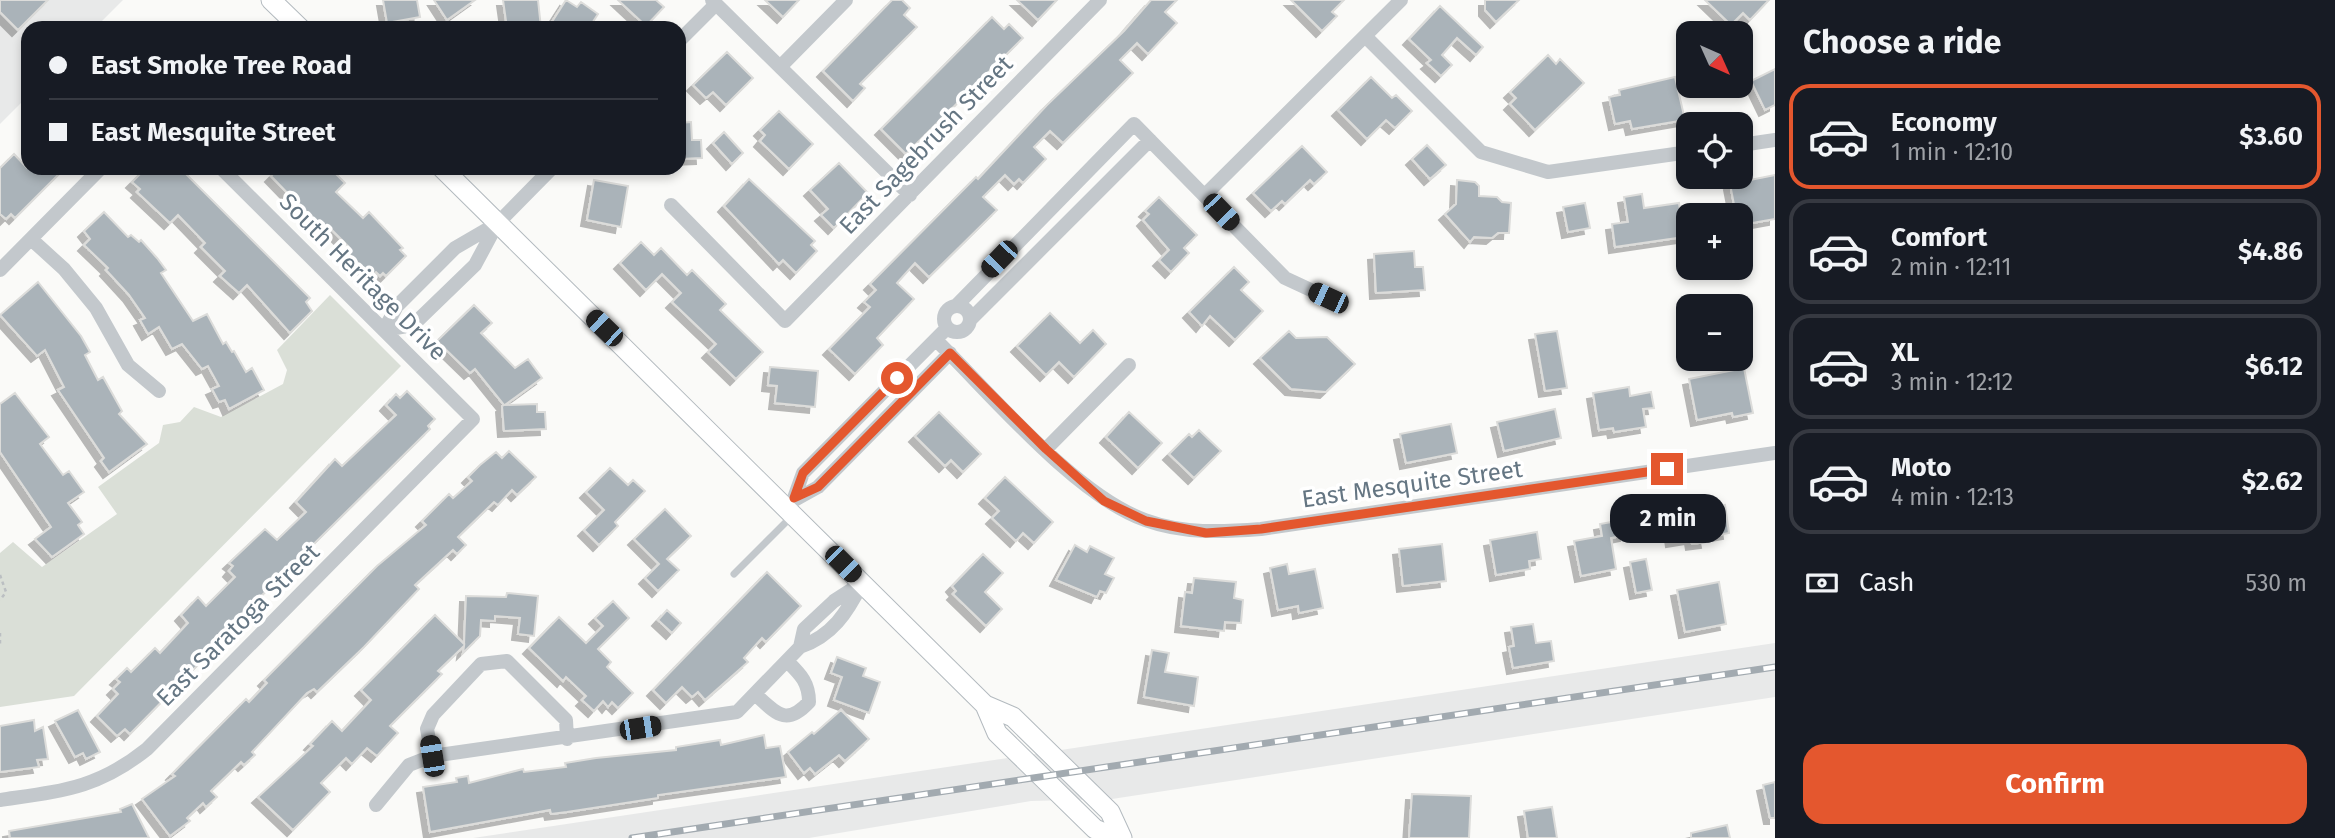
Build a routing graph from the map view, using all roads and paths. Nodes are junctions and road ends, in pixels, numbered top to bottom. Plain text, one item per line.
1 (271, 0) edge
2 (846, 0) edge
3 (1100, 0) edge
4 (1401, 0) edge
5 (714, 2) edge
6 (293, 21) edge
7 (686, 33) edge
8 (1365, 36) junction
9 (780, 67) junction
10 (1150, 140) junction
11 (1775, 140) edge
12 (1753, 143) edge
13 (1676, 154) edge
14 (94, 175) edge
15 (228, 175) edge
16 (449, 175) edge
17 (545, 175) edge
18 (910, 195) junction
19 (1205, 195) junction
20 (671, 205) dead end
21 (1047, 211) junction
22 (498, 223) junction
23 (1063, 227) junction
24 (31, 239) junction
25 (1013, 245) junction
26 (1029, 262) junction
27 (0, 270) edge
28 (1328, 298) dead end
29 (956, 306) junction
30 (970, 320) junction
31 (947, 328) junction
32 (384, 330) junction
33 (936, 340) junction
34 (950, 353) junction
35 (1129, 365) dead end
36 (159, 391) dead end
37 (473, 419) joint
38 (1046, 449) junction
39 (1775, 453) edge
40 (791, 507) junction
41 (734, 574) dead end
42 (0, 575) edge
43 (862, 583) junction
44 (0, 600) edge
45 (0, 633) edge
46 (0, 646) edge
47 (787, 661) junction
48 (755, 694) junction
49 (985, 705) junction
50 (567, 739) junction
51 (432, 756) junction
52 (0, 800) edge
53 (376, 805) dead end
54 (1116, 838) edge
55 (1122, 838) edge

1 - 6 main road
2 - 9 street
3 - 18 street, East Sagebrush Street
4 - 8 street
5 - 7 street
5 - 9 street
8 - 13 street
8 - 19 street
9 - 18 street
10 - 19 street
10 - 21 street
10 - 23 street
11 - 12 street
14 - 24 street
15 - 32 street, South Heritage Drive
16 - 22 main road
17 - 22 street
18 - 20 street, East Sagebrush Street
19 - 28 street
21 - 23 street
21 - 25 street
22 - 32 street
22 - 32 street
22 - 40 main road
23 - 26 street
24 - 27 street
24 - 36 street
25 - 26 street
25 - 29 street
26 - 30 street
29 - 30 street
29 - 31 street
30 - 31 street
31 - 33 street
32 - 37 street, South Heritage Drive
33 - 34 street, East Mesquite Street
33 - 40 street
34 - 38 street, East Mesquite Street
34 - 40 street
35 - 38 street
37 - 52 street, East Saratoga Street
38 - 39 street, East Mesquite Street
40 - 41 lane
40 - 43 main road
42 - 44 path
43 - 47 street
43 - 49 main road
45 - 46 path
47 - 48 street
47 - 48 street
48 - 50 street
49 - 54 main road
49 - 55 main road
50 - 51 street
50 - 51 street
51 - 53 street

